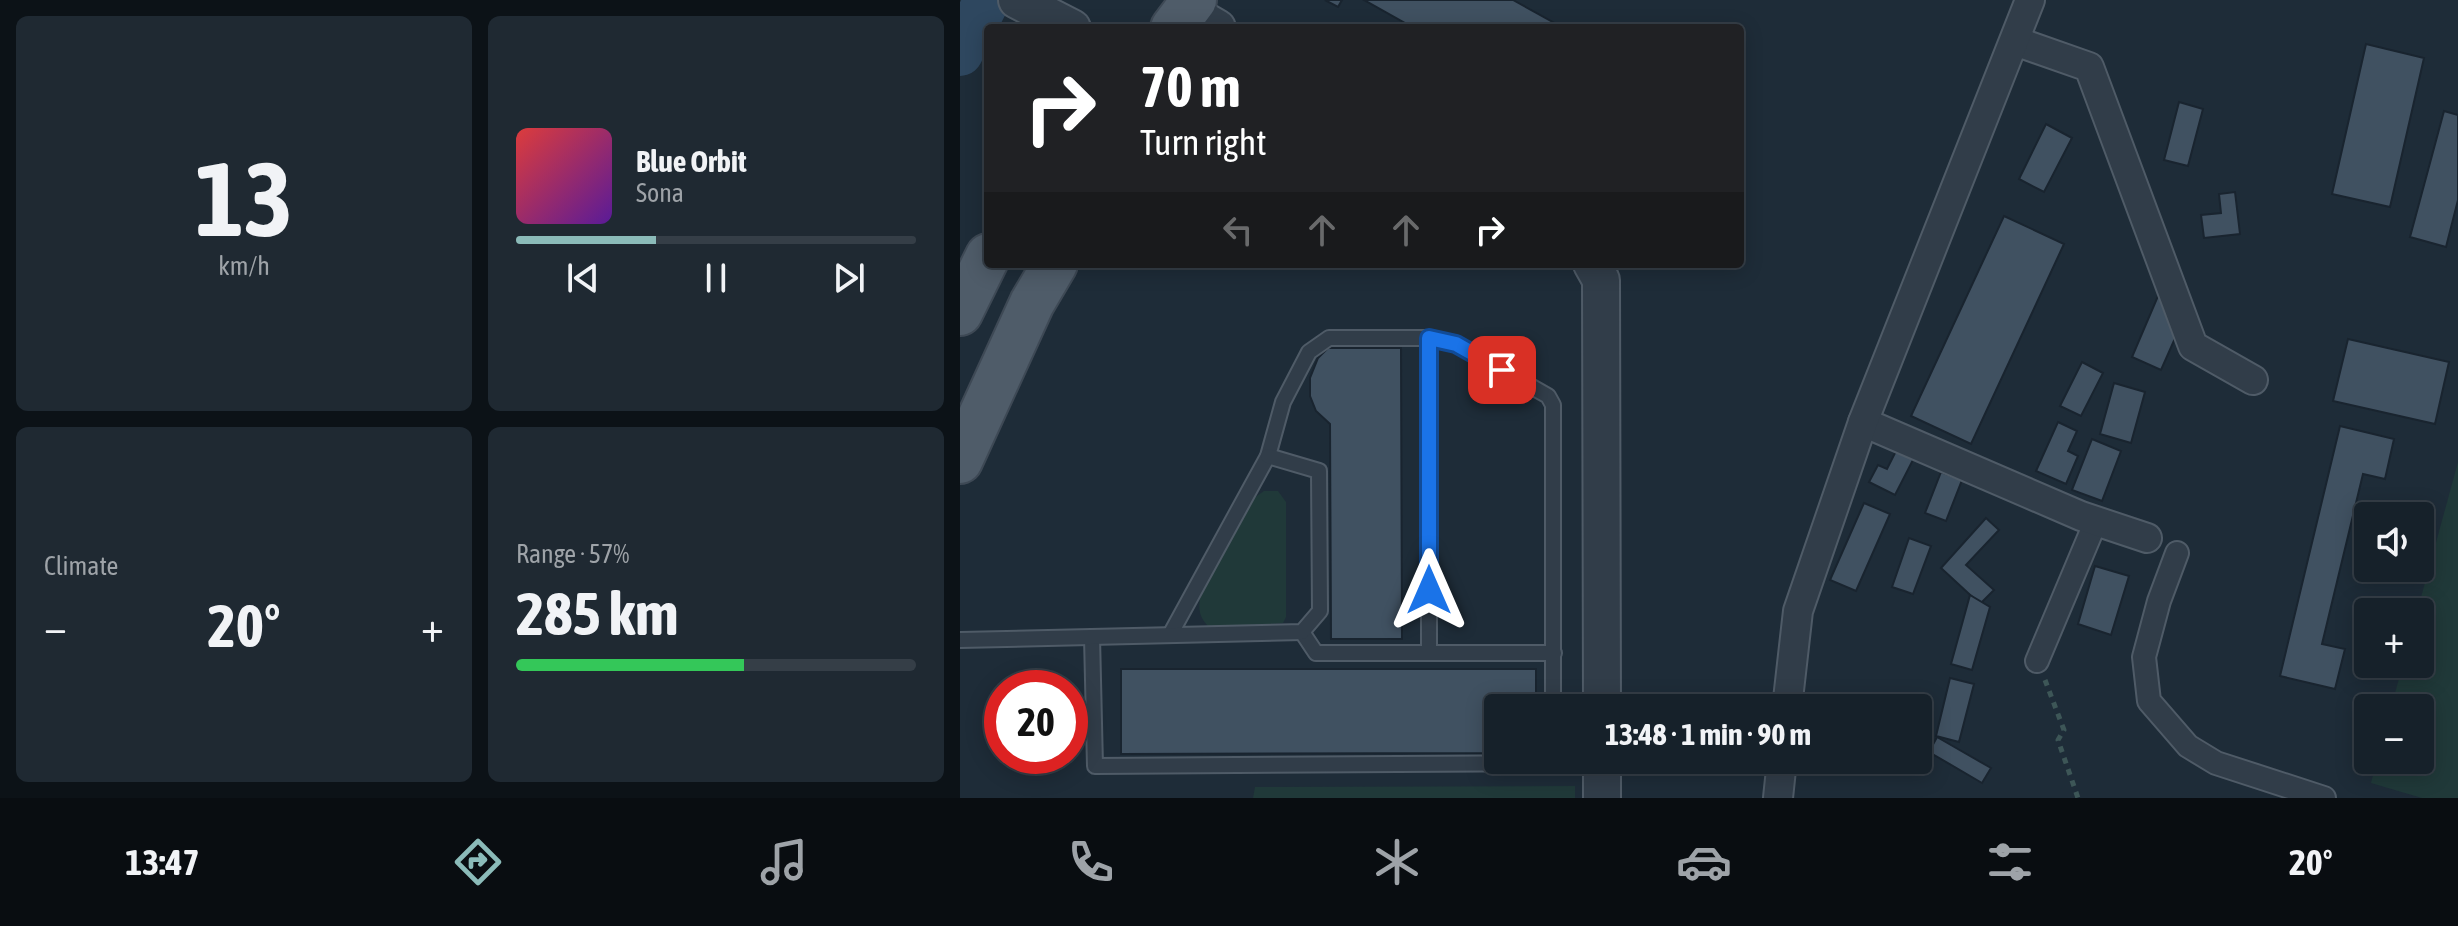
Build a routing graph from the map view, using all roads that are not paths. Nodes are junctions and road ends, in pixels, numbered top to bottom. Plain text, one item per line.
1 (2030, 0) edge
2 (1023, 3) edge
3 (1064, 24) edge
4 (2015, 41) junction
5 (984, 264) edge
6 (1053, 268) edge
7 (1594, 268) edge
8 (960, 313) edge
9 (1429, 338) junction
10 (2253, 380) dead end
11 (1863, 422) junction
12 (1268, 456) junction
13 (960, 461) edge
14 (2096, 521) junction
15 (2147, 538) dead end
16 (2177, 553) dead end
17 (1302, 632) junction
18 (1170, 635) junction
19 (1092, 637) junction
20 (960, 640) edge
21 (1429, 653) junction
22 (1554, 653) junction
23 (2037, 661) road end
24 (1553, 694) edge
25 (1602, 694) edge
26 (1789, 694) edge
27 (1484, 763) edge
28 (1602, 774) edge
29 (1781, 774) edge
30 (1602, 798) edge
31 (1778, 798) edge
32 (2324, 798) edge

1 - 4 street
2 - 3 street
4 - 10 street
4 - 11 street
5 - 8 main road
6 - 13 main road
7 - 25 street
9 - 12 lane
9 - 21 lane
9 - 22 lane
11 - 14 street
11 - 26 street
12 - 17 lane
12 - 18 lane
14 - 15 street
14 - 23 street
16 - 32 street
17 - 18 lane
17 - 21 lane
18 - 19 lane
19 - 20 lane
19 - 27 lane
21 - 22 lane
22 - 24 lane
28 - 30 street
29 - 31 street

